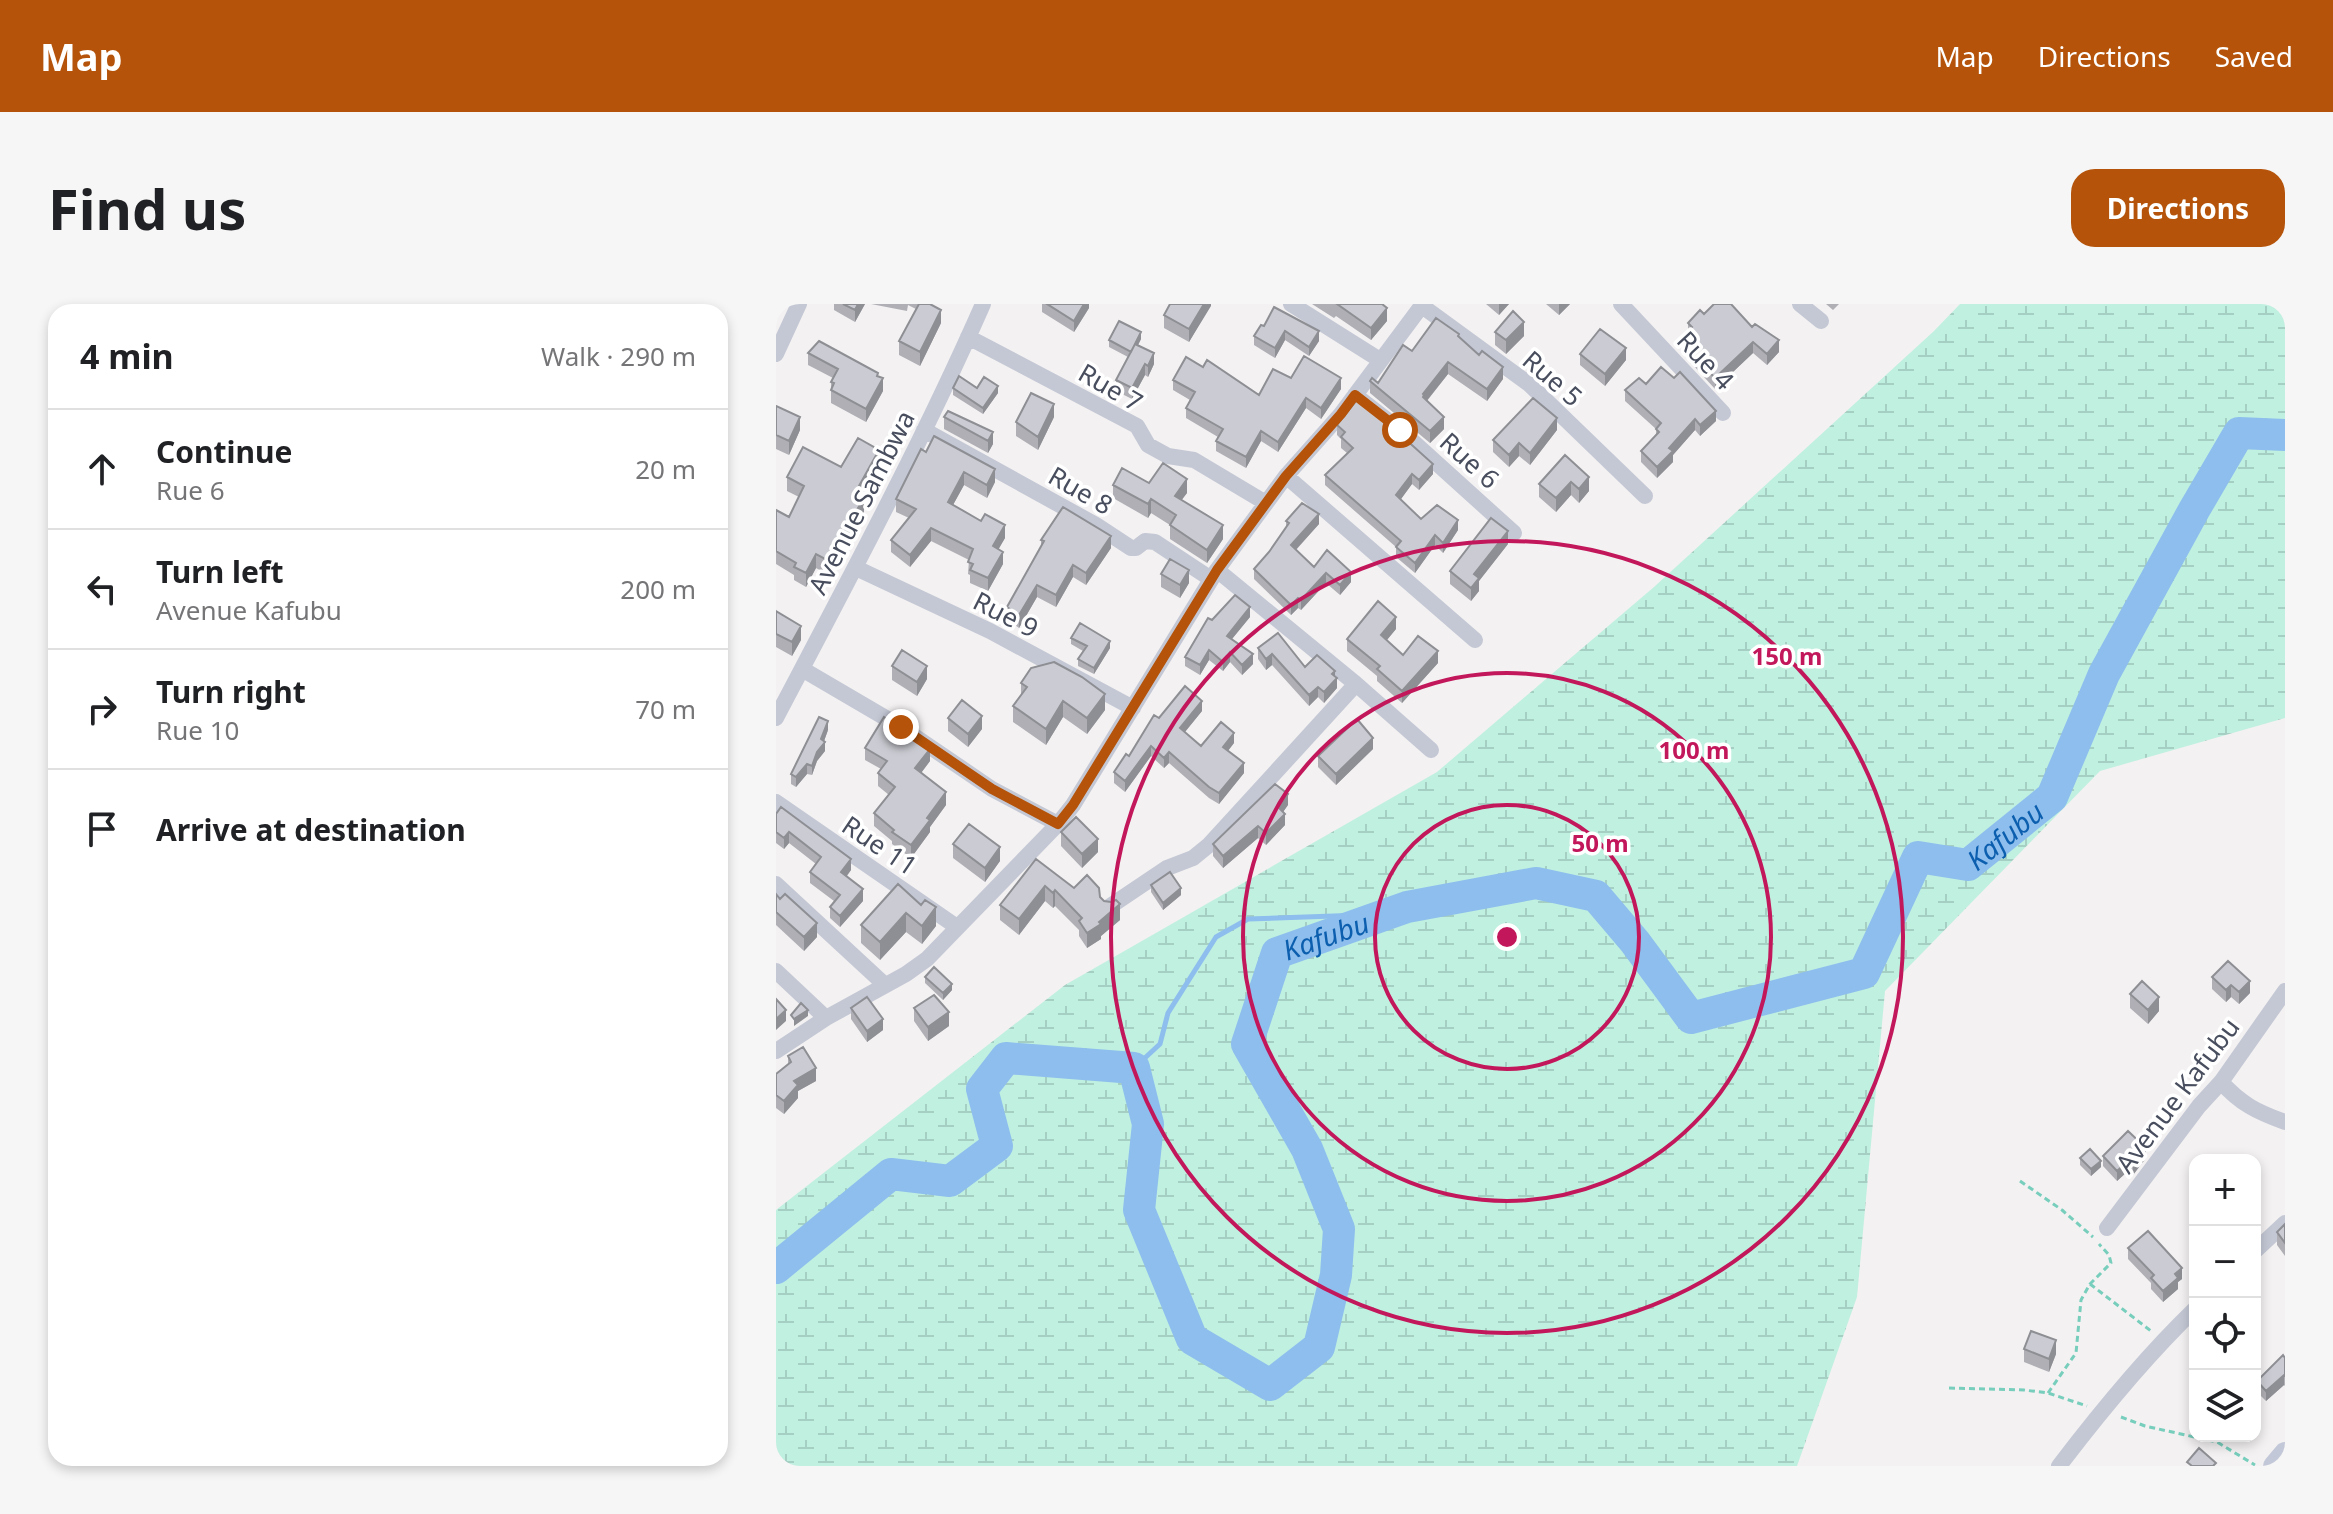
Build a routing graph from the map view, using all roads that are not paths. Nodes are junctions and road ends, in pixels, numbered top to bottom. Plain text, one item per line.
1 (799, 304) edge
2 (983, 304) edge
3 (1291, 304) edge
4 (1621, 304) edge
5 (1800, 304) edge
6 (1422, 305) edge
7 (1821, 321) dead end
8 (968, 337) junction
9 (776, 354) edge
10 (1380, 360) junction
11 (1355, 395) junction
12 (1723, 413) dead end
13 (924, 430) junction
14 (1286, 476) junction
15 (1645, 496) dead end
16 (1266, 503) junction
17 (1514, 533) dead end
18 (856, 568) junction
19 (1214, 575) junction
20 (1475, 640) dead end
21 (802, 669) junction
22 (1356, 684) junction
23 (1133, 708) junction
24 (776, 718) edge
25 (1431, 750) dead end
26 (776, 802) edge
27 (1058, 824) junction
28 (776, 884) edge
29 (1109, 907) edge
30 (957, 927) junction
31 (776, 971) edge
32 (884, 984) junction
33 (2285, 991) edge
34 (826, 1018) junction
35 (776, 1051) edge
36 (2221, 1082) junction
37 (2285, 1122) edge
38 (2285, 1223) edge
39 (2101, 1234) road end
40 (2261, 1245) edge
41 (2189, 1315) edge
42 (2285, 1453) edge
43 (2059, 1466) edge
44 (2274, 1466) edge

1 - 9 street
2 - 8 street, Avenue Sambwa
3 - 10 street
4 - 12 street, Rue 4
5 - 7 street
6 - 10 street
6 - 15 street, Rue 5
8 - 13 street, Avenue Sambwa
8 - 16 street, Rue 7
10 - 11 street
11 - 14 street
11 - 17 street, Rue 6
13 - 18 street, Avenue Sambwa
13 - 19 street, Rue 8
14 - 16 street
14 - 20 street
16 - 19 street
18 - 21 street, Avenue Sambwa
18 - 23 street, Rue 9
19 - 22 street, Rue 8
19 - 23 street
21 - 24 street, Avenue Sambwa
21 - 27 street
22 - 25 street, Rue 8
22 - 29 street
23 - 27 street
26 - 30 street, Rue 11
27 - 30 street
28 - 32 street
30 - 32 street
31 - 34 street
32 - 34 street
33 - 36 street, Avenue Kafubu
34 - 35 street
36 - 37 street
36 - 39 street, Avenue Kafubu
38 - 40 street
41 - 43 street
42 - 44 street

